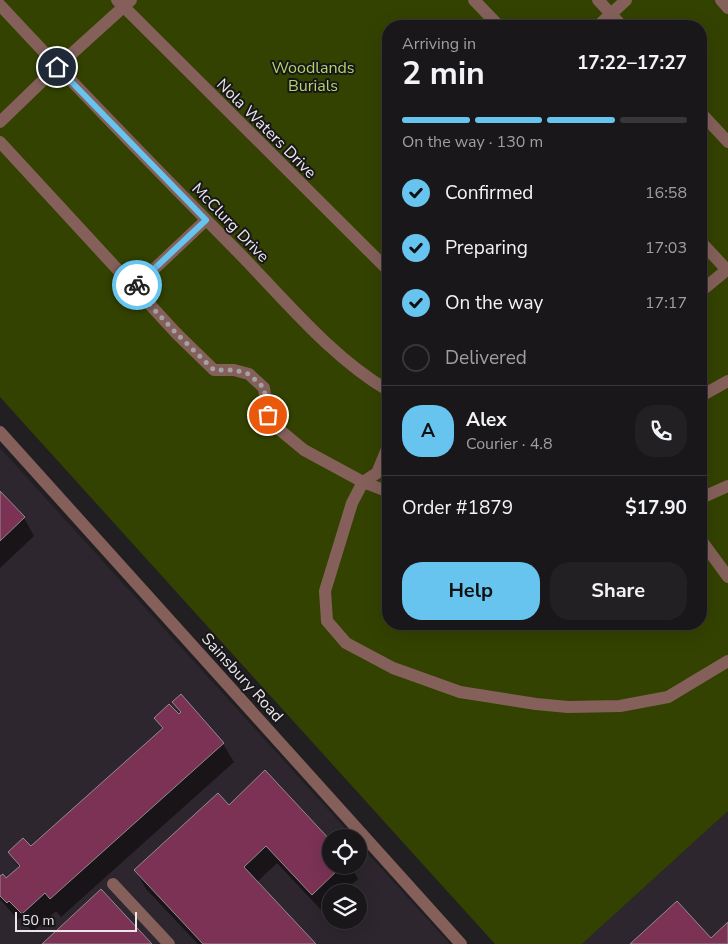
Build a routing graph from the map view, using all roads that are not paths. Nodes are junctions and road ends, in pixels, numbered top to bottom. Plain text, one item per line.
1 (474, 0) edge
2 (598, 0) edge
3 (626, 0) edge
4 (721, 0) edge
5 (124, 2) edge
6 (0, 5) edge
7 (728, 8) edge
8 (611, 14) junction
9 (493, 20) edge
10 (604, 20) edge
11 (616, 20) edge
12 (57, 67) junction
13 (707, 119) edge
14 (0, 122) edge
15 (0, 142) edge
16 (728, 142) edge
17 (206, 220) junction
18 (707, 248) edge
19 (382, 263) edge
20 (728, 270) edge
21 (707, 286) edge
22 (134, 288) junction
23 (728, 381) edge
24 (382, 387) edge
25 (707, 393) edge
26 (0, 432) edge
27 (382, 461) edge
28 (363, 482) junction
29 (728, 486) edge
30 (382, 489) edge
31 (707, 495) edge
32 (707, 548) edge
33 (728, 576) edge
34 (728, 660) edge
35 (113, 884) dead end
36 (169, 944) edge
37 (461, 944) edge

1 - 9 street
2 - 8 street
3 - 8 street
4 - 7 street
5 - 12 street
5 - 19 street, Nola Waters Drive
6 - 12 street, McClurg Drive
8 - 10 street
8 - 11 street
12 - 14 street
12 - 17 street, McClurg Drive
13 - 16 street
15 - 22 street
17 - 22 street
17 - 24 street, McClurg Drive
18 - 20 street
20 - 21 street
22 - 28 street
23 - 25 street
26 - 37 street, Sainsbury Road
27 - 28 street
28 - 30 street
28 - 34 street
29 - 31 street
32 - 33 street
35 - 36 street

